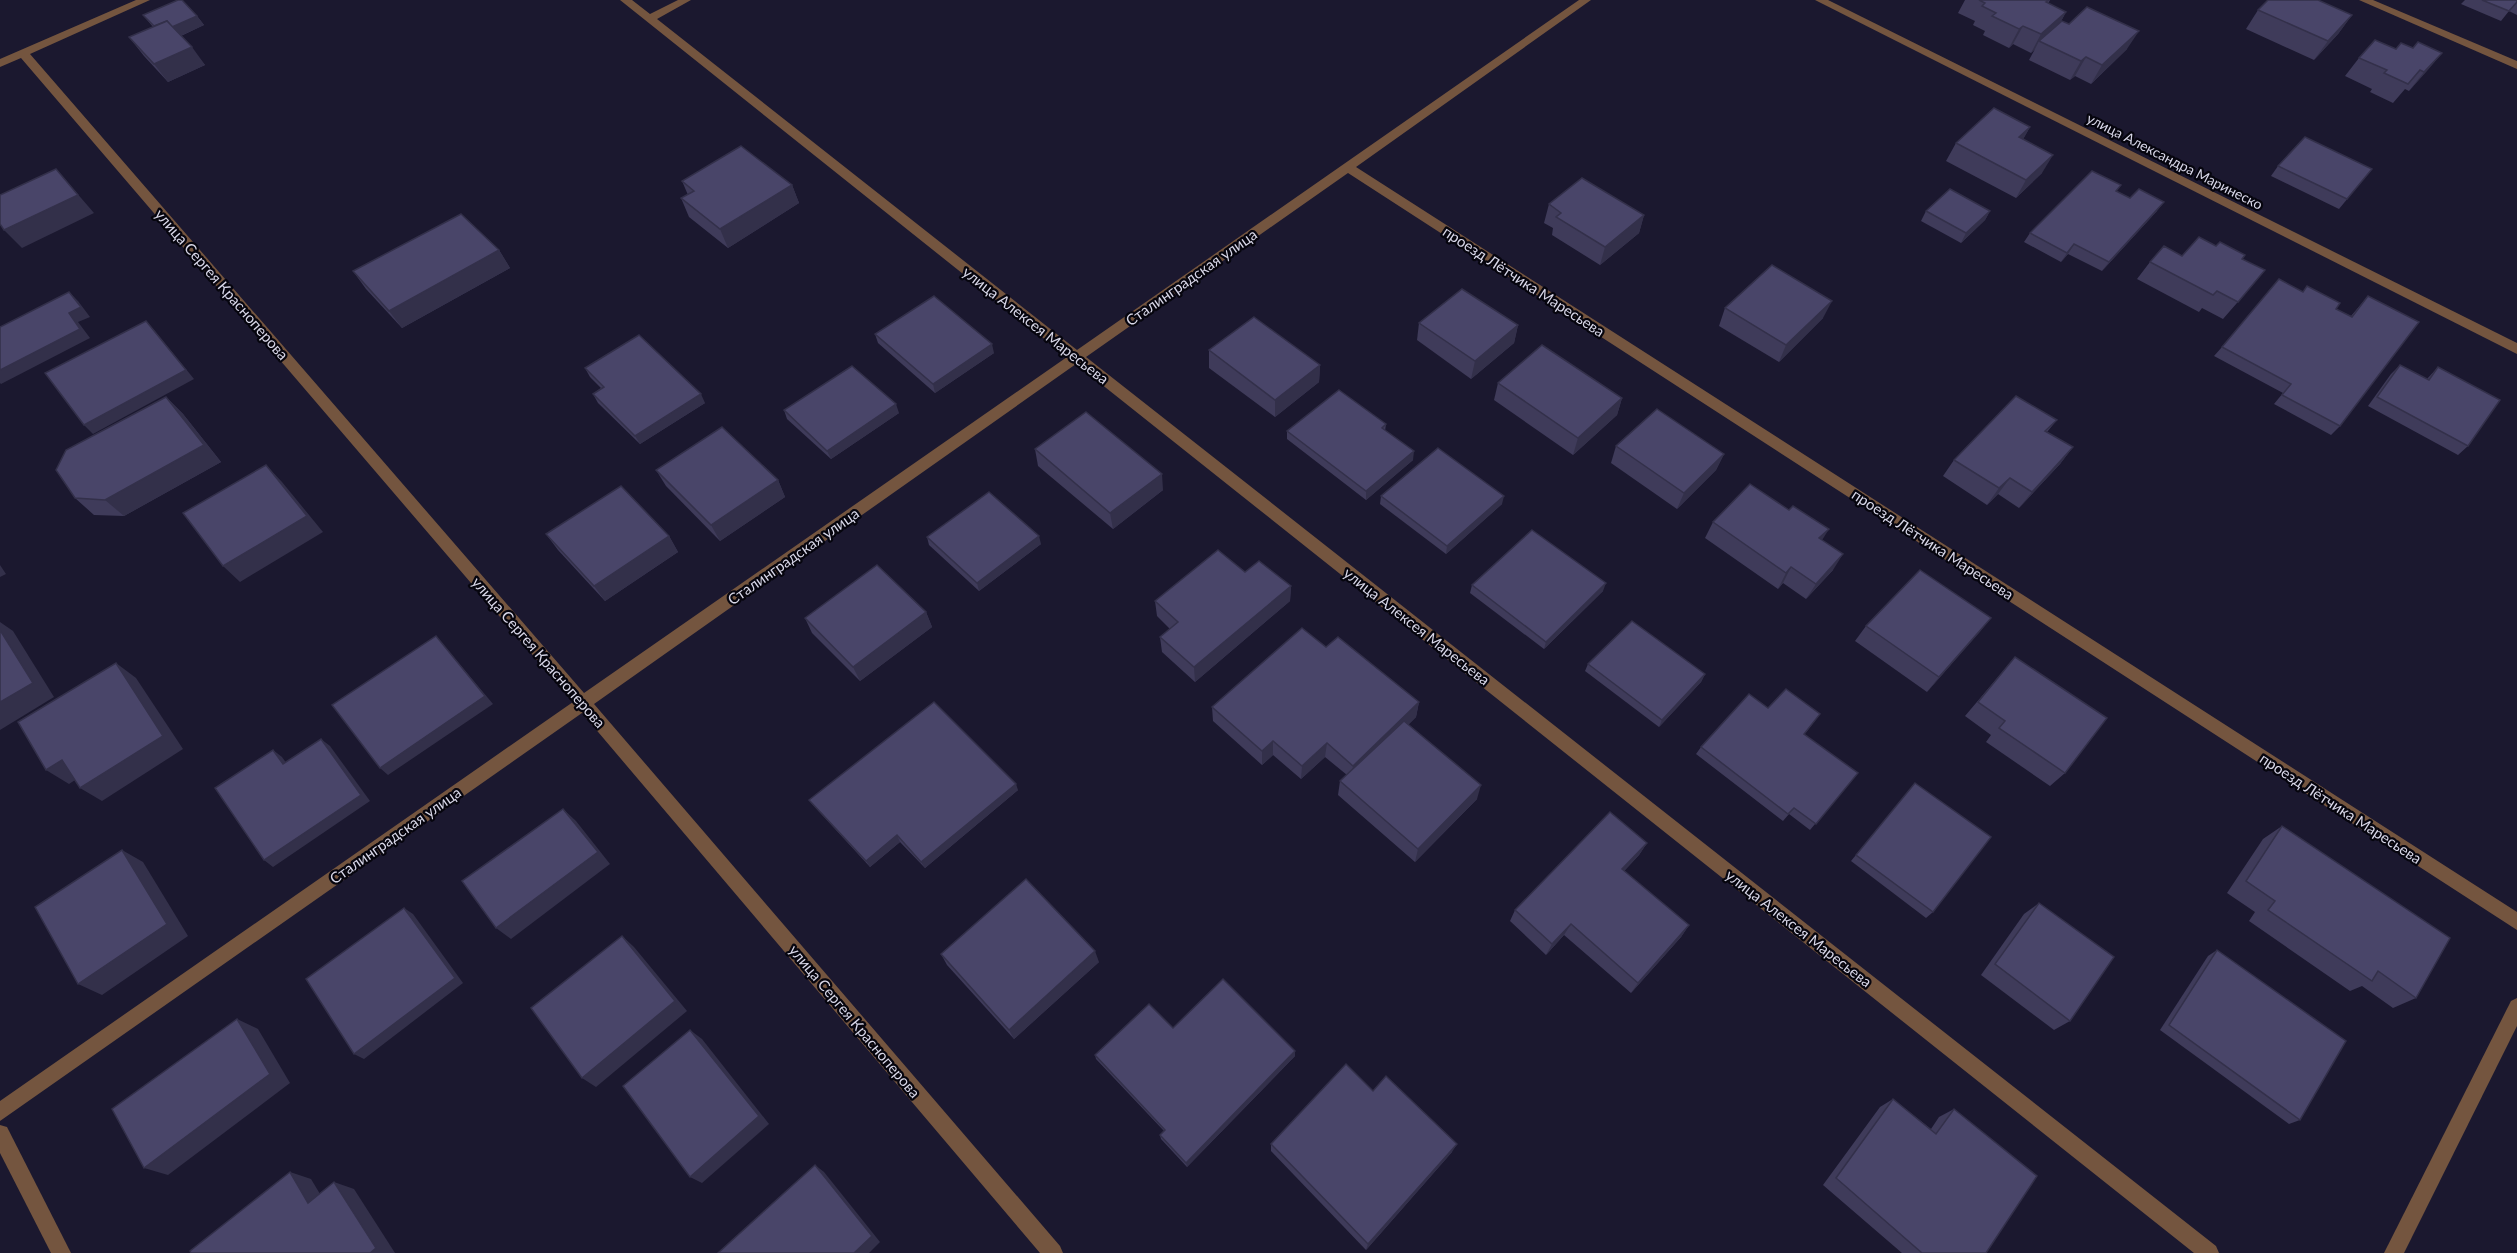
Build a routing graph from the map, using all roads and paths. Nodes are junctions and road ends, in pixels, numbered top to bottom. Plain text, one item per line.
1 (145, 0) edge
2 (626, 0) edge
3 (686, 0) edge
4 (1586, 0) edge
5 (1820, 0) edge
6 (2364, 0) edge
7 (649, 19) junction
8 (23, 53) junction
9 (0, 63) edge
10 (2517, 65) edge
11 (1348, 167) junction
12 (2517, 349) edge
13 (1077, 357) junction
14 (584, 704) junction
15 (2517, 922) edge
16 (2517, 1007) edge
17 (0, 1112) edge
18 (0, 1134) edge
19 (61, 1253) edge
20 (1053, 1253) edge
21 (2209, 1253) edge
22 (2394, 1253) edge

1 - 8 street
2 - 7 street, улица Алексея Маресьева
3 - 7 street
4 - 11 street, Сталинградская улица
5 - 12 street, улица Александра Маринеско
6 - 10 street
7 - 13 street, улица Алексея Маресьева
8 - 9 street
8 - 14 street, улица Сергея Красноперова
11 - 13 street, Сталинградская улица
11 - 15 street, проезд Лётчика Маресьева
13 - 14 street, Сталинградская улица
13 - 21 street, улица Алексея Маресьева
14 - 17 street, Сталинградская улица
14 - 20 street, улица Сергея Красноперова
16 - 22 street
18 - 19 street

